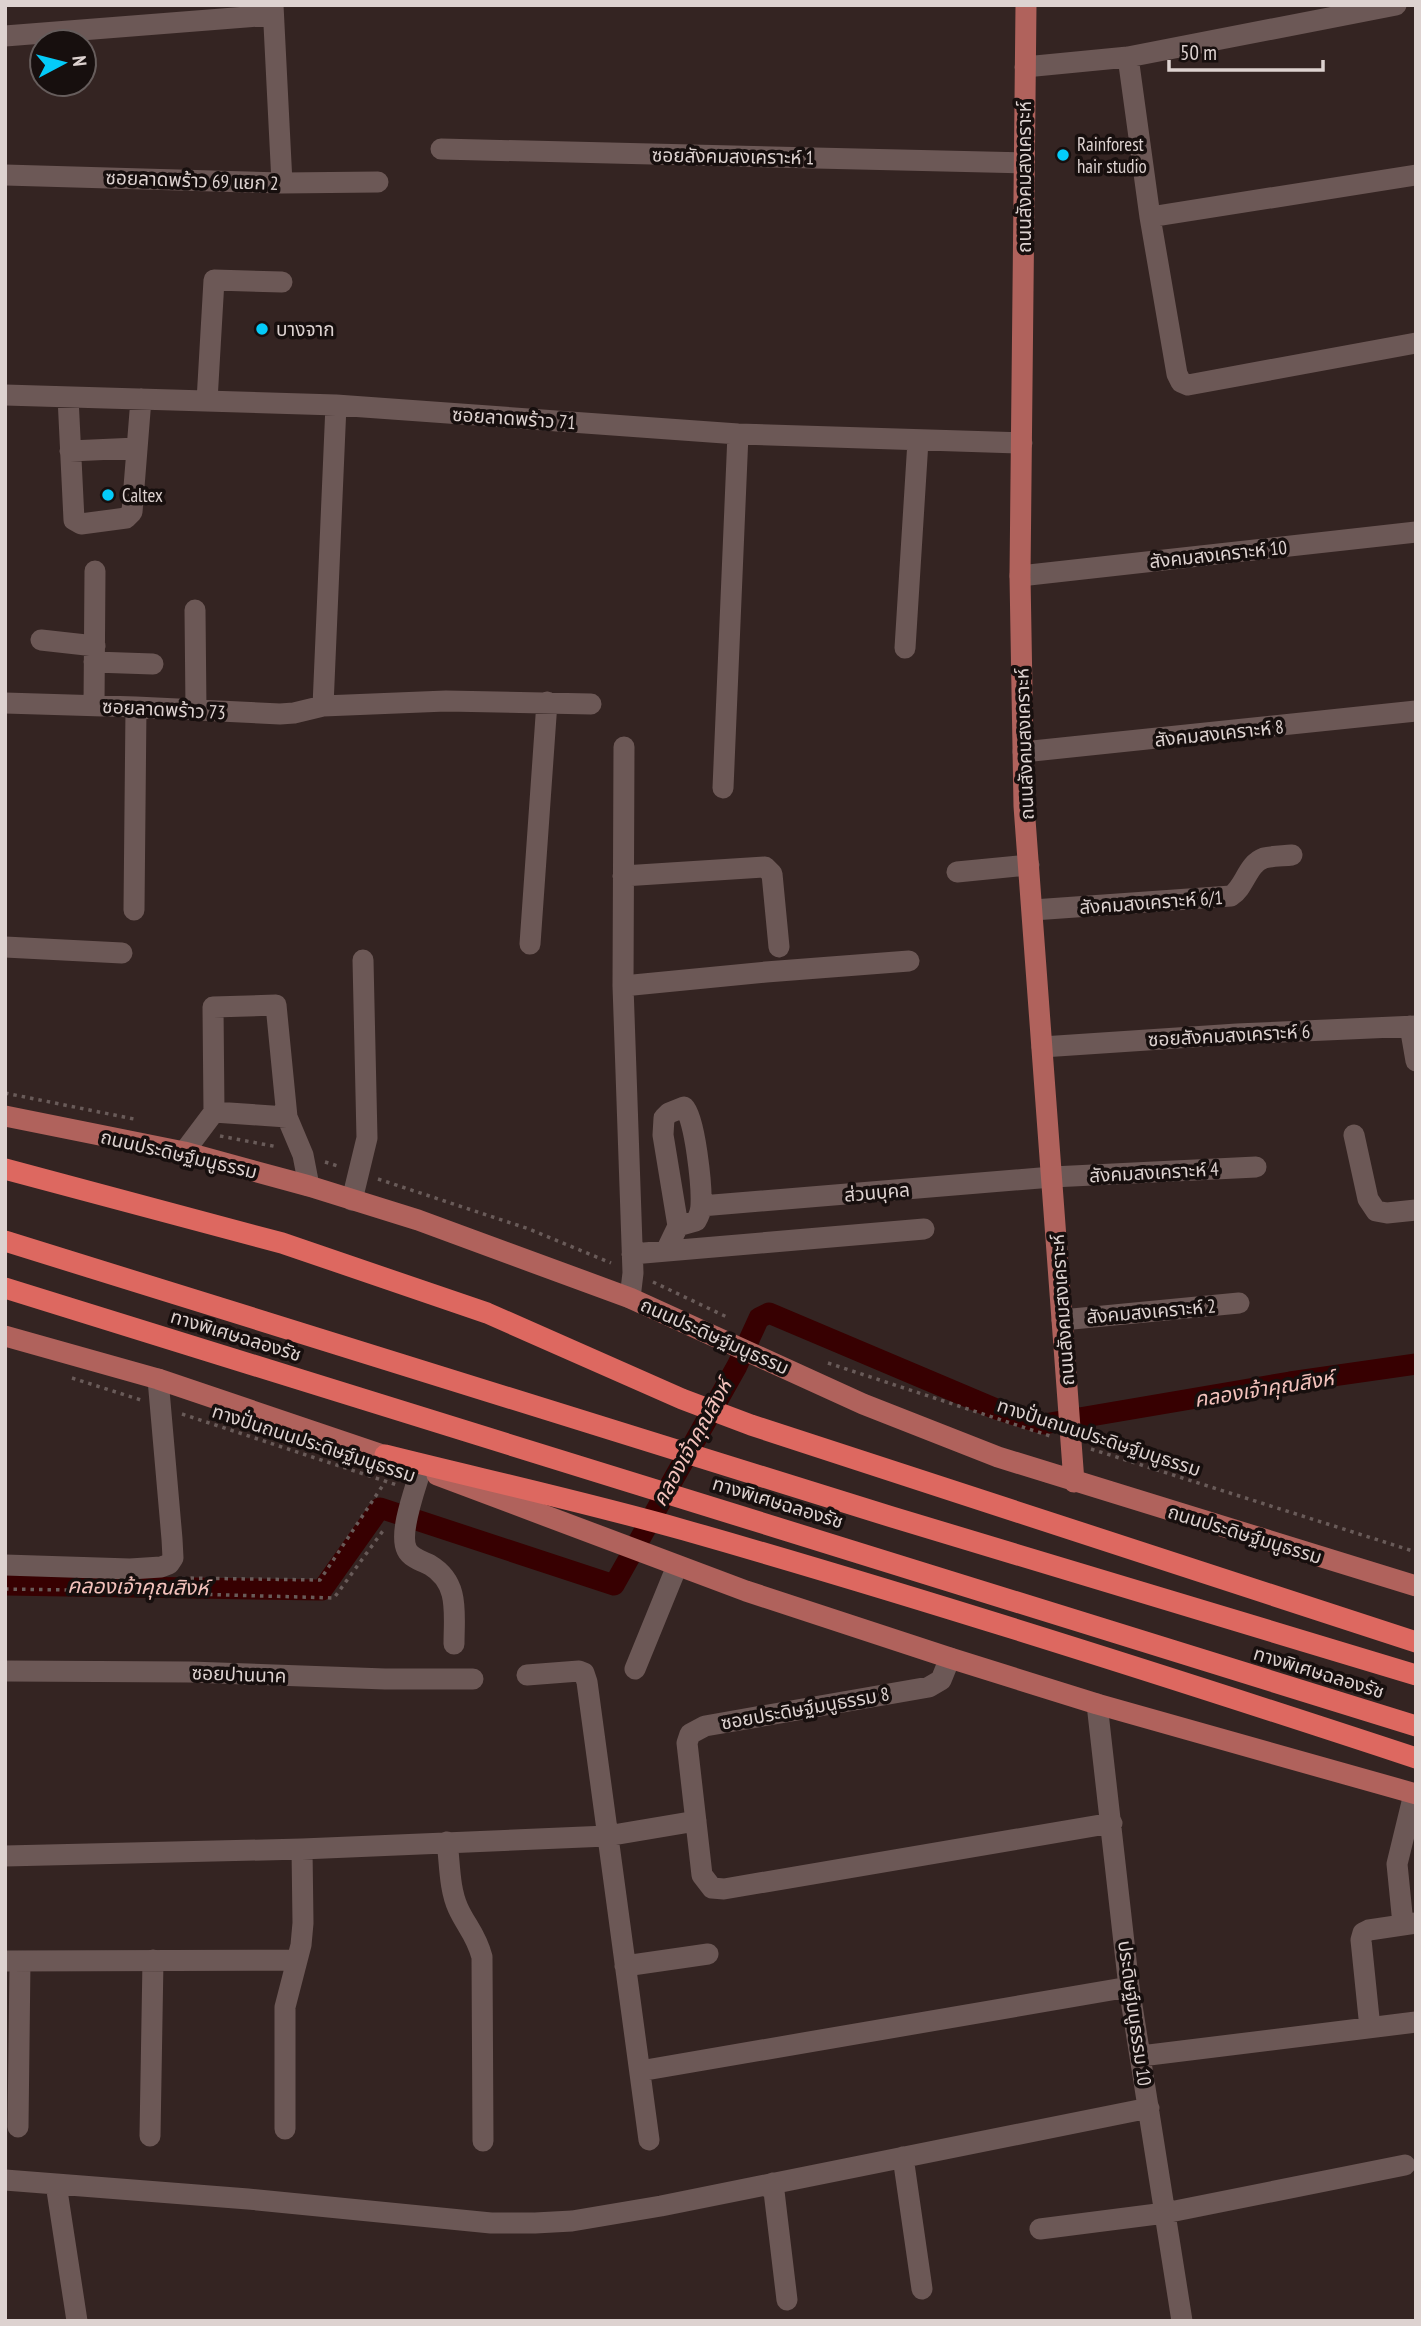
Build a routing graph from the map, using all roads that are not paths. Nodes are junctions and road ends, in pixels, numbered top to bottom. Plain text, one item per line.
1 (1026, 5) edge
2 (1396, 5) edge
3 (273, 10) edge
4 (5, 36) edge
5 (1128, 57) junction
6 (1025, 67) junction
7 (442, 149) dead end
8 (1024, 163) junction
9 (5, 175) edge
10 (1416, 175) edge
11 (378, 182) dead end
12 (282, 183) junction
13 (1150, 217) junction
14 (282, 282) dead end
15 (1416, 344) edge
16 (5, 395) edge
17 (68, 397) junction
18 (141, 399) junction
19 (207, 401) junction
20 (336, 405) junction
21 (738, 434) junction
22 (918, 441) junction
23 (1022, 443) junction
24 (137, 448) junction
25 (70, 451) junction
26 (1416, 532) edge
27 (95, 571) dead end
28 (1020, 576) junction
29 (195, 610) dead end
30 (41, 640) dead end
31 (905, 648) dead end
32 (94, 654) junction
33 (153, 664) dead end
34 (547, 702) junction
35 (5, 703) edge
36 (590, 704) dead end
37 (94, 706) junction
38 (136, 706) junction
39 (323, 706) junction
40 (197, 710) junction
41 (1416, 711) edge
42 (624, 747) dead end
43 (1023, 752) junction
44 (723, 788) dead end
45 (1292, 855) dead end
46 (1029, 865) junction
47 (957, 872) dead end
48 (623, 876) junction
49 (134, 910) dead end
50 (1033, 910) junction
51 (530, 944) dead end
52 (5, 947) edge
53 (779, 947) dead end
54 (122, 953) dead end
55 (363, 960) dead end
56 (909, 961) dead end
57 (623, 986) junction
58 (1413, 1026) edge
59 (1042, 1047) junction
60 (1416, 1061) edge
61 (214, 1112) junction
62 (5, 1116) edge
63 (287, 1117) junction
64 (1354, 1135) dead end
65 (184, 1152) junction
66 (1256, 1167) dead end
67 (5, 1169) edge
68 (1052, 1177) junction
69 (309, 1186) junction
70 (352, 1200) junction
71 (702, 1206) junction
72 (1416, 1210) edge
73 (678, 1226) junction
74 (924, 1229) dead end
75 (5, 1241) edge
76 (666, 1251) junction
77 (632, 1254) junction
78 (5, 1287) edge
79 (631, 1298) junction
80 (1239, 1303) dead end
81 (1062, 1320) junction
82 (5, 1336) edge
83 (158, 1380) junction
84 (385, 1455) junction
85 (421, 1469) junction
86 (1074, 1482) junction
87 (5, 1565) edge
88 (674, 1576) junction
89 (1416, 1586) edge
90 (1416, 1642) edge
91 (454, 1644) dead end
92 (950, 1658) junction
93 (635, 1669) dead end
94 (5, 1671) edge
95 (527, 1675) dead end
96 (1416, 1675) edge
97 (473, 1679) dead end
98 (1097, 1704) junction
99 (1416, 1726) edge
100 (1416, 1758) edge
101 (1415, 1794) edge
102 (696, 1821) junction
103 (1111, 1823) junction
104 (607, 1836) junction
105 (447, 1842) junction
106 (302, 1849) junction
107 (5, 1856) edge
108 (1410, 1924) edge
109 (708, 1954) dead end
110 (296, 1960) junction
111 (12, 1961) edge
112 (153, 1961) junction
113 (625, 1966) junction
114 (1129, 1987) junction
115 (1416, 2022) edge
116 (1370, 2028) junction
117 (1141, 2056) junction
118 (640, 2071) junction
119 (1149, 2108) junction
120 (18, 2127) dead end
121 (285, 2129) dead end
122 (150, 2136) dead end
123 (649, 2140) dead end
124 (483, 2141) dead end
125 (902, 2157) junction
126 (1405, 2165) dead end
127 (5, 2180) edge
128 (773, 2183) junction
129 (56, 2184) junction
130 (1165, 2213) junction
131 (1040, 2229) dead end
132 (922, 2289) dead end
133 (787, 2300) dead end
134 (77, 2321) edge
135 (1182, 2321) edge

1 - 6 main road, ถนนสังคมสงเคราะห์
2 - 5 street
3 - 4 street
3 - 12 street
5 - 6 street
5 - 13 street
6 - 8 main road, ถนนสังคมสงเคราะห์
7 - 8 street, ซอยสังคมสงเคราะห์ 1
8 - 23 main road, ถนนสังคมสงเคราะห์
9 - 12 street, ซอยลาดพร้าว 69 แยก 2
10 - 13 street
11 - 12 street, ซอยลาดพร้าว 69 แยก 2
13 - 15 street
14 - 19 street
16 - 17 street, ซอยลาดพร้าว 71
17 - 18 street, ซอยลาดพร้าว 71
17 - 25 street
18 - 19 street, ซอยลาดพร้าว 71
18 - 24 street
19 - 20 street, ซอยลาดพร้าว 71
20 - 21 street, ซอยลาดพร้าว 71
20 - 39 street
21 - 22 street, ซอยลาดพร้าว 71
21 - 44 street
22 - 23 street, ซอยลาดพร้าว 71
22 - 31 street
23 - 28 main road, ถนนสังคมสงเคราะห์
24 - 25 street
24 - 25 street
26 - 28 street, สังคมสงเคราะห์ 10
27 - 32 street
28 - 43 main road, ถนนสังคมสงเคราะห์
29 - 40 street
30 - 32 street
32 - 33 street
32 - 37 street
34 - 36 street, ซอยลาดพร้าว 73
34 - 39 street, ซอยลาดพร้าว 73
34 - 51 street
35 - 37 street, ซอยลาดพร้าว 73
37 - 38 street, ซอยลาดพร้าว 73
38 - 40 street, ซอยลาดพร้าว 73
38 - 49 street
39 - 40 street, ซอยลาดพร้าว 73
41 - 43 street, สังคมสงเคราะห์ 8
42 - 48 street
43 - 46 main road, ถนนสังคมสงเคราะห์
45 - 50 street, สังคมสงเคราะห์ 6/1
46 - 47 street
46 - 50 main road, ถนนสังคมสงเคราะห์
48 - 53 street
48 - 57 street
50 - 59 main road, ถนนสังคมสงเคราะห์
52 - 54 street
55 - 70 street
56 - 57 street
57 - 77 street
58 - 59 street, ซอยสังคมสงเคราะห์ 6
58 - 60 street
59 - 68 main road, ถนนสังคมสงเคราะห์
61 - 63 street
61 - 63 street
61 - 65 street
62 - 65 main road, ถนนประดิษฐ์มนูธรรม
63 - 69 street
64 - 72 street
65 - 69 main road, ถนนประดิษฐ์มนูธรรม
66 - 68 street, สังคมสงเคราะห์ 4
67 - 90 highway
68 - 71 street, ส่วนบุคล
68 - 81 main road, ถนนสังคมสงเคราะห์
69 - 70 main road, ถนนประดิษฐ์มนูธรรม
70 - 79 main road, ถนนประดิษฐ์มนูธรรม
71 - 73 street
71 - 73 street
73 - 76 street
74 - 76 street
75 - 96 highway, ทางพิเศษฉลองรัช
76 - 77 street
77 - 79 street
78 - 99 highway, ทางพิเศษฉลองรัช
79 - 86 main road, ถนนประดิษฐ์มนูธรรม
80 - 81 street, สังคมสงเคราะห์ 2
81 - 86 main road, ถนนสังคมสงเคราะห์
82 - 83 main road
83 - 84 main road
83 - 87 street
84 - 85 main road
84 - 100 highway
85 - 88 main road
85 - 91 street
86 - 89 main road, ถนนประดิษฐ์มนูธรรม
88 - 92 main road
88 - 93 street
92 - 98 main road
92 - 102 street, ซอยประดิษฐ์มนูธรรม 8
94 - 97 street, ซอยปานนาค
95 - 104 street
98 - 101 main road
98 - 103 street, ประดิษฐ์มนูธรรม 10
101 - 108 street
102 - 103 street, ซอยประดิษฐ์มนูธรรม 8
102 - 104 street
103 - 114 street, ประดิษฐ์มนูธรรม 10
104 - 105 street
104 - 113 street
105 - 106 street
105 - 124 street
106 - 107 street
106 - 110 street
108 - 116 street
109 - 113 street
110 - 112 street
110 - 121 street
111 - 112 street
111 - 120 street
112 - 122 street
113 - 118 street
114 - 117 street, ประดิษฐ์มนูธรรม 10
114 - 118 street
115 - 116 street
116 - 117 street
117 - 119 street, ประดิษฐ์มนูธรรม 10
118 - 123 street
119 - 125 street
119 - 130 street, ประดิษฐ์มนูธรรม 10
125 - 128 street
125 - 132 street
126 - 130 street
127 - 129 street
128 - 129 street
128 - 133 street
129 - 134 street
130 - 131 street
130 - 135 street, ประดิษฐ์มนูธรรม 10

